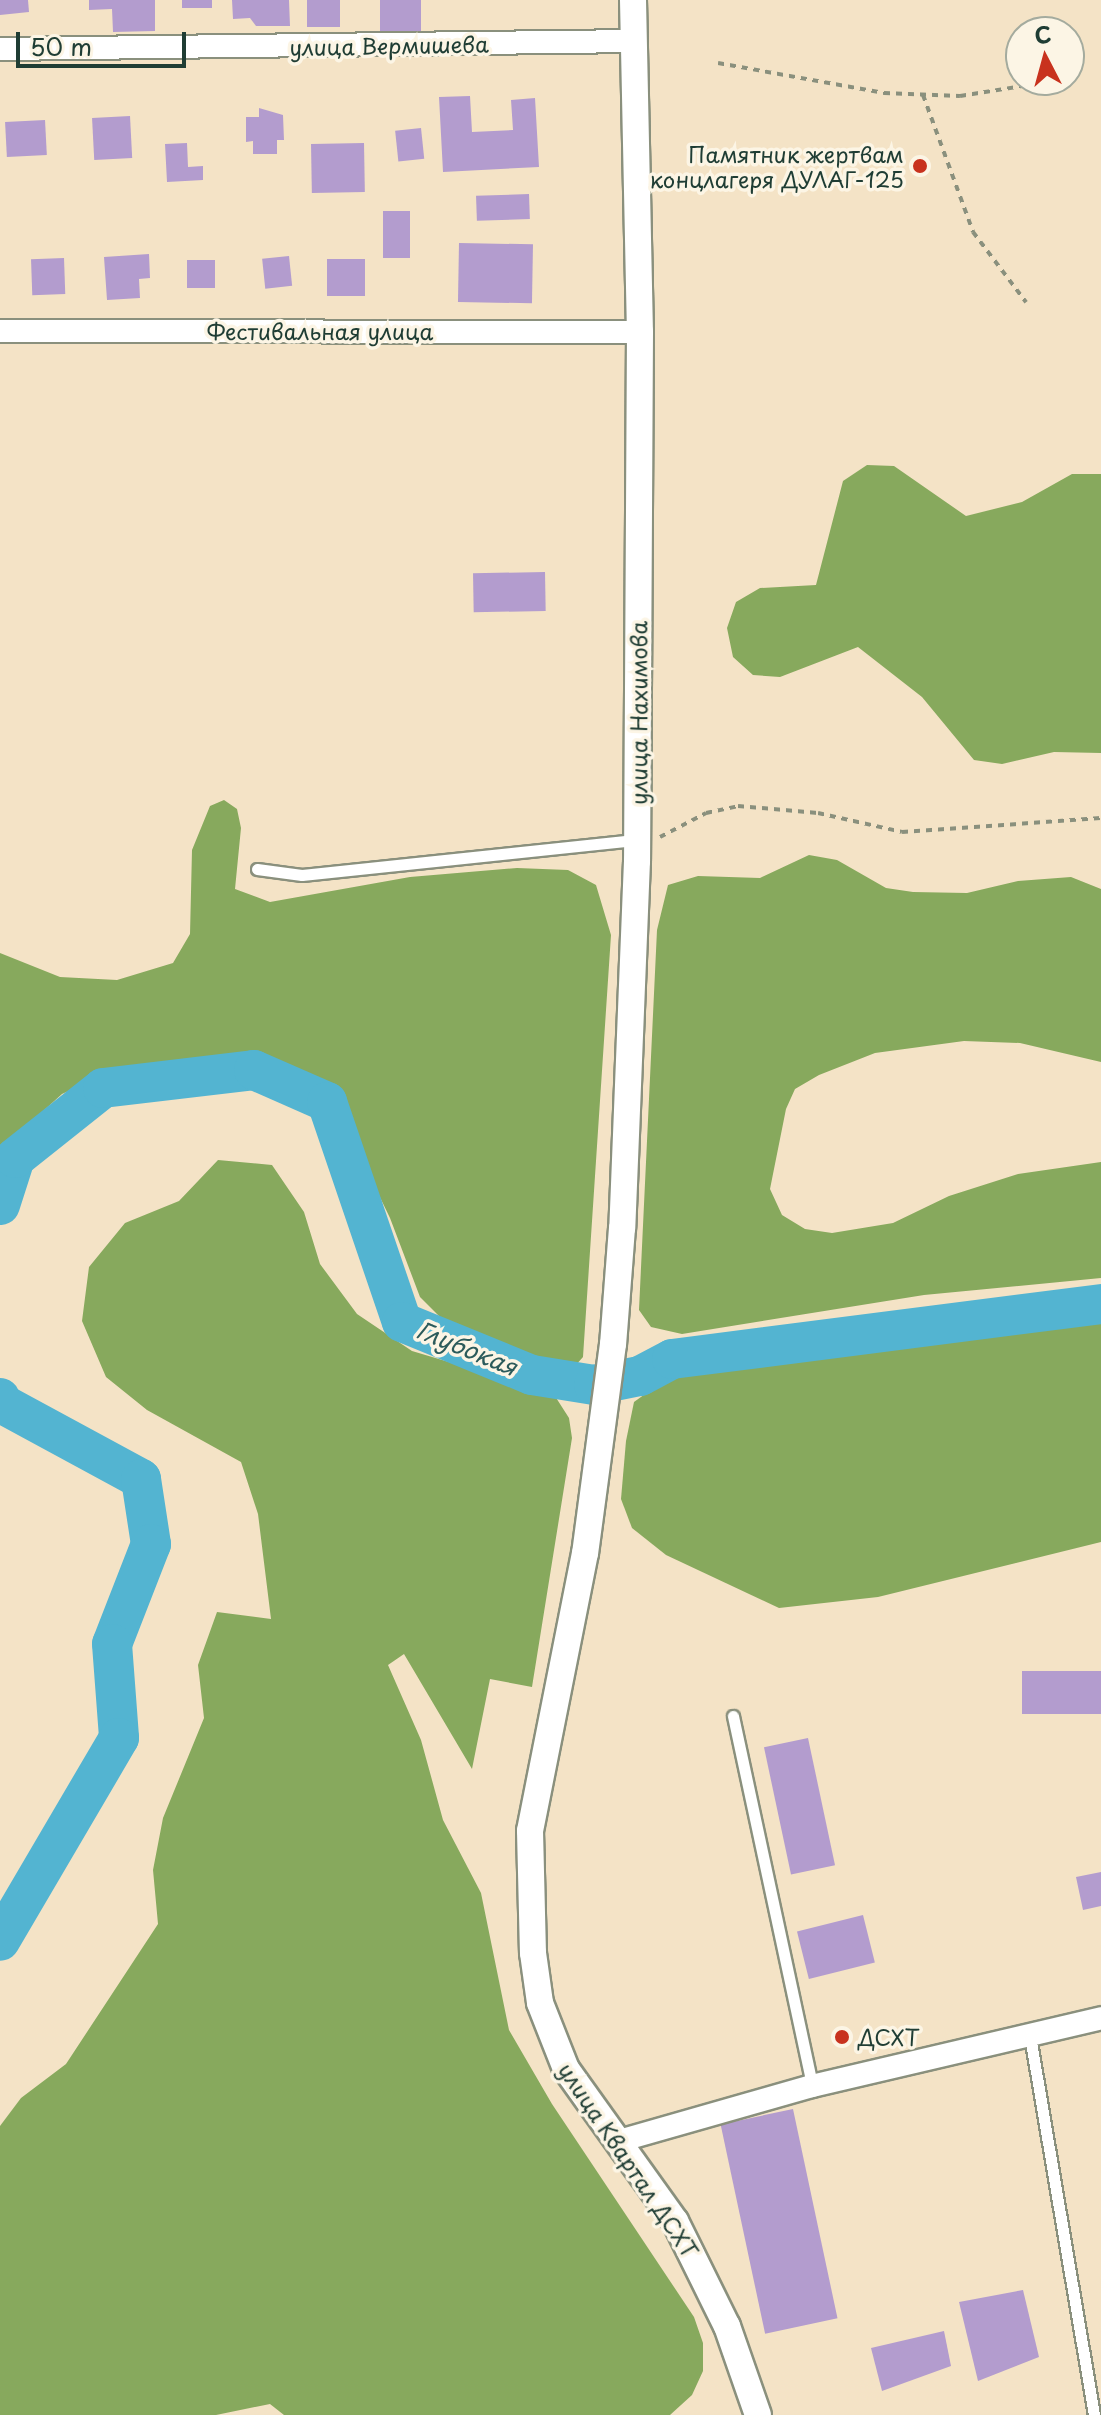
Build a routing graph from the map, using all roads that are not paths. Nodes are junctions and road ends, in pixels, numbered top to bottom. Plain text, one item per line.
1 (633, 0) edge
2 (634, 41) junction
3 (0, 49) edge
4 (0, 331) edge
5 (640, 332) junction
6 (637, 840) junction
7 (257, 869) dead end
8 (604, 1424) joint
9 (733, 1716) dead end
10 (1101, 2018) edge
11 (1030, 2036) junction
12 (812, 2086) junction
13 (619, 2141) junction
14 (758, 2415) edge
15 (1094, 2415) edge

1 - 2 street, улица Нахимова
2 - 3 street, улица Вермишева
2 - 5 street, улица Нахимова
4 - 5 street, Фестивальная улица
5 - 6 street, улица Нахимова
6 - 7 lane
6 - 8 street, улица Нахимова
8 - 13 street, улица Квартал ДСХТ
9 - 12 lane
10 - 11 street
11 - 12 street
11 - 15 lane
12 - 13 street
13 - 14 street, улица Квартал ДСХТ

